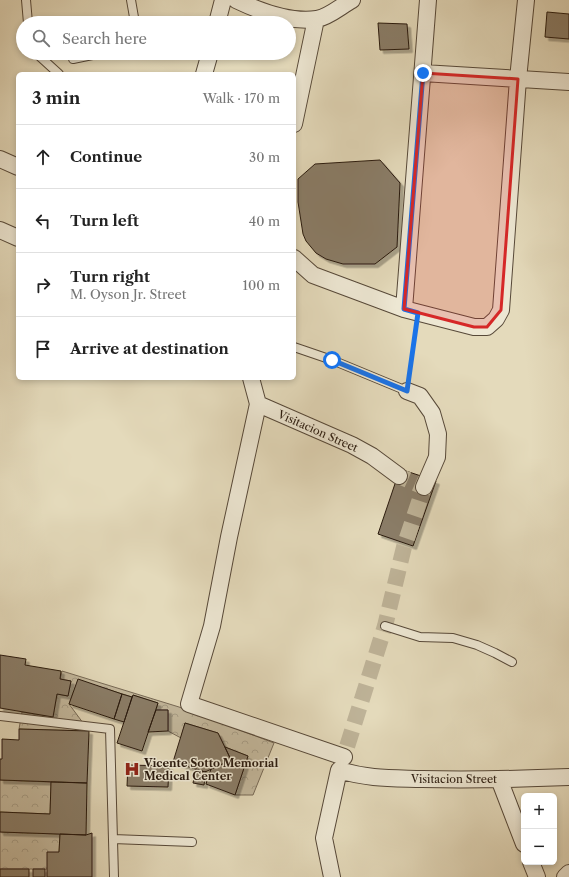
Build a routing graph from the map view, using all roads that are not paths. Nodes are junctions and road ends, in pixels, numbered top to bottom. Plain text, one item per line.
1 (26, 0) edge
2 (131, 0) edge
3 (223, 0) edge
4 (236, 0) edge
5 (352, 0) edge
6 (428, 0) edge
7 (526, 0) edge
8 (27, 16) edge
9 (134, 16) edge
10 (219, 16) edge
11 (280, 16) edge
12 (296, 19) edge
13 (316, 19) junction
14 (44, 60) edge
15 (207, 60) edge
16 (57, 72) edge
17 (201, 72) edge
18 (423, 73) junction
19 (518, 80) junction
20 (569, 82) edge
21 (296, 114) edge
22 (0, 159) edge
23 (16, 166) edge
24 (0, 230) edge
25 (16, 237) edge
26 (296, 260) edge
27 (411, 311) junction
28 (296, 348) edge
29 (252, 380) edge
30 (407, 391) joint
31 (258, 404) junction
32 (398, 476) tunnel mouth
33 (424, 487) dead end
34 (385, 626) dead end
35 (512, 662) dead end
36 (0, 716) edge
37 (342, 764) junction
38 (569, 777) edge
39 (499, 779) junction
40 (521, 836) edge
41 (113, 838) junction
42 (192, 842) dead end
43 (532, 865) edge
44 (569, 873) edge
45 (114, 877) edge
46 (332, 877) edge
47 (537, 877) edge
48 (565, 877) edge

1 - 8 lane
2 - 9 lane
3 - 10 street
4 - 11 street
5 - 13 street
6 - 18 street
7 - 19 street
12 - 13 street
13 - 21 street
14 - 16 lane
15 - 17 street
18 - 19 street
18 - 27 street
19 - 20 street
19 - 27 street
22 - 23 street
24 - 25 street
26 - 27 street
28 - 30 lane
29 - 31 street
30 - 33 street
31 - 32 street, Visitacion Street
31 - 37 street, Visitacion Street
34 - 35 lane
36 - 41 lane
37 - 39 street, Visitacion Street
37 - 46 street
38 - 39 street, Visitacion Street
39 - 40 street
41 - 42 lane
41 - 45 lane
43 - 47 street
44 - 48 street

